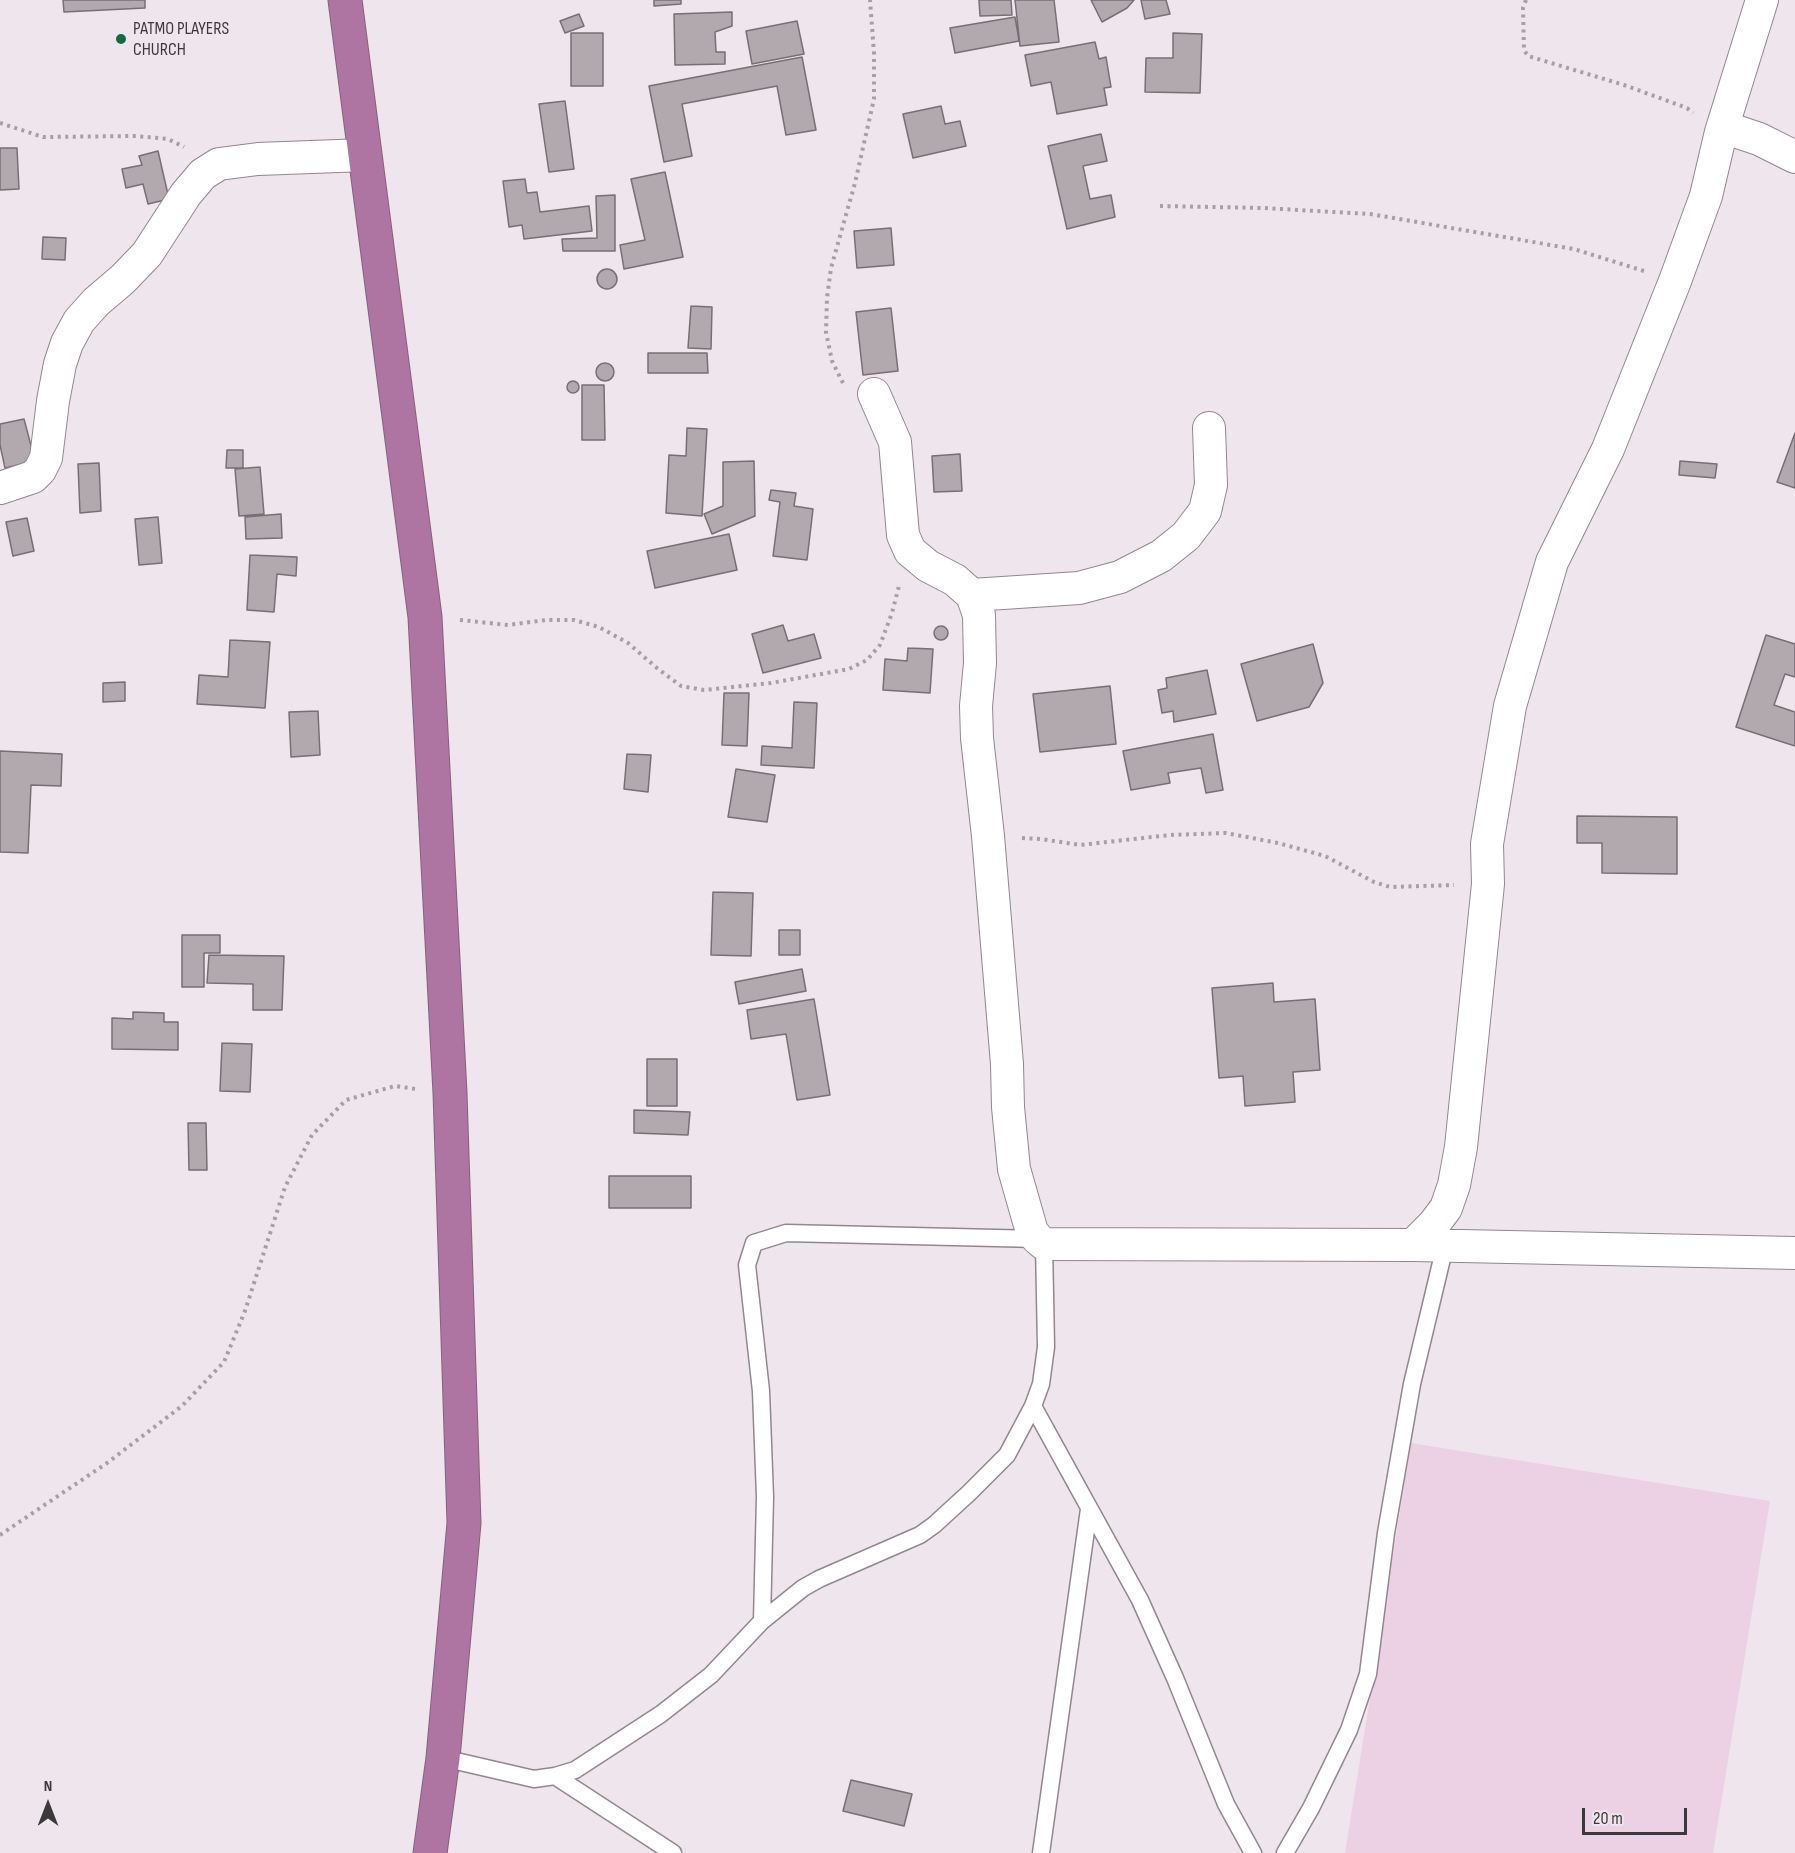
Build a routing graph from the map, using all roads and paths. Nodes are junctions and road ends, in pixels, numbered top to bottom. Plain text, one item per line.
1 (345, 0) edge
2 (870, 0) edge
3 (1526, 0) edge
4 (1762, 0) edge
5 (0, 123) edge
6 (1722, 130) junction
7 (365, 155) junction
8 (1795, 157) edge
9 (219, 164) junction
10 (1160, 206) dead end
11 (1675, 281) junction
12 (874, 394) joint
13 (1209, 428) dead end
14 (0, 488) edge
15 (910, 551) junction
16 (972, 595) junction
17 (425, 617) junction
18 (988, 836) junction
19 (1488, 884) junction
20 (450, 1093) junction
21 (1041, 1242) junction
22 (1413, 1245) junction
23 (1444, 1246) junction
24 (1795, 1253) edge
25 (1033, 1406) junction
26 (1089, 1509) junction
27 (0, 1535) edge
28 (762, 1621) junction
29 (443, 1758) junction
30 (555, 1776) junction
31 (430, 1853) edge
32 (673, 1853) edge
33 (1041, 1853) edge
34 (1253, 1853) edge
35 (1285, 1853) edge

1 - 7 highway
2 - 12 path
3 - 6 path
4 - 6 street
5 - 9 path
6 - 8 street
6 - 11 street
7 - 9 street
7 - 17 highway
9 - 14 street
10 - 11 path
11 - 19 street
12 - 15 street
13 - 16 street
15 - 16 street
15 - 17 path
16 - 18 street
17 - 20 highway
18 - 19 path
18 - 21 street
19 - 22 street
20 - 27 path
20 - 29 highway
21 - 22 street
21 - 25 lane
21 - 28 lane
22 - 23 street
23 - 24 street
23 - 35 lane
25 - 26 lane
25 - 28 lane
26 - 33 lane
26 - 34 lane
28 - 30 lane
29 - 30 lane
29 - 31 highway
30 - 32 lane

